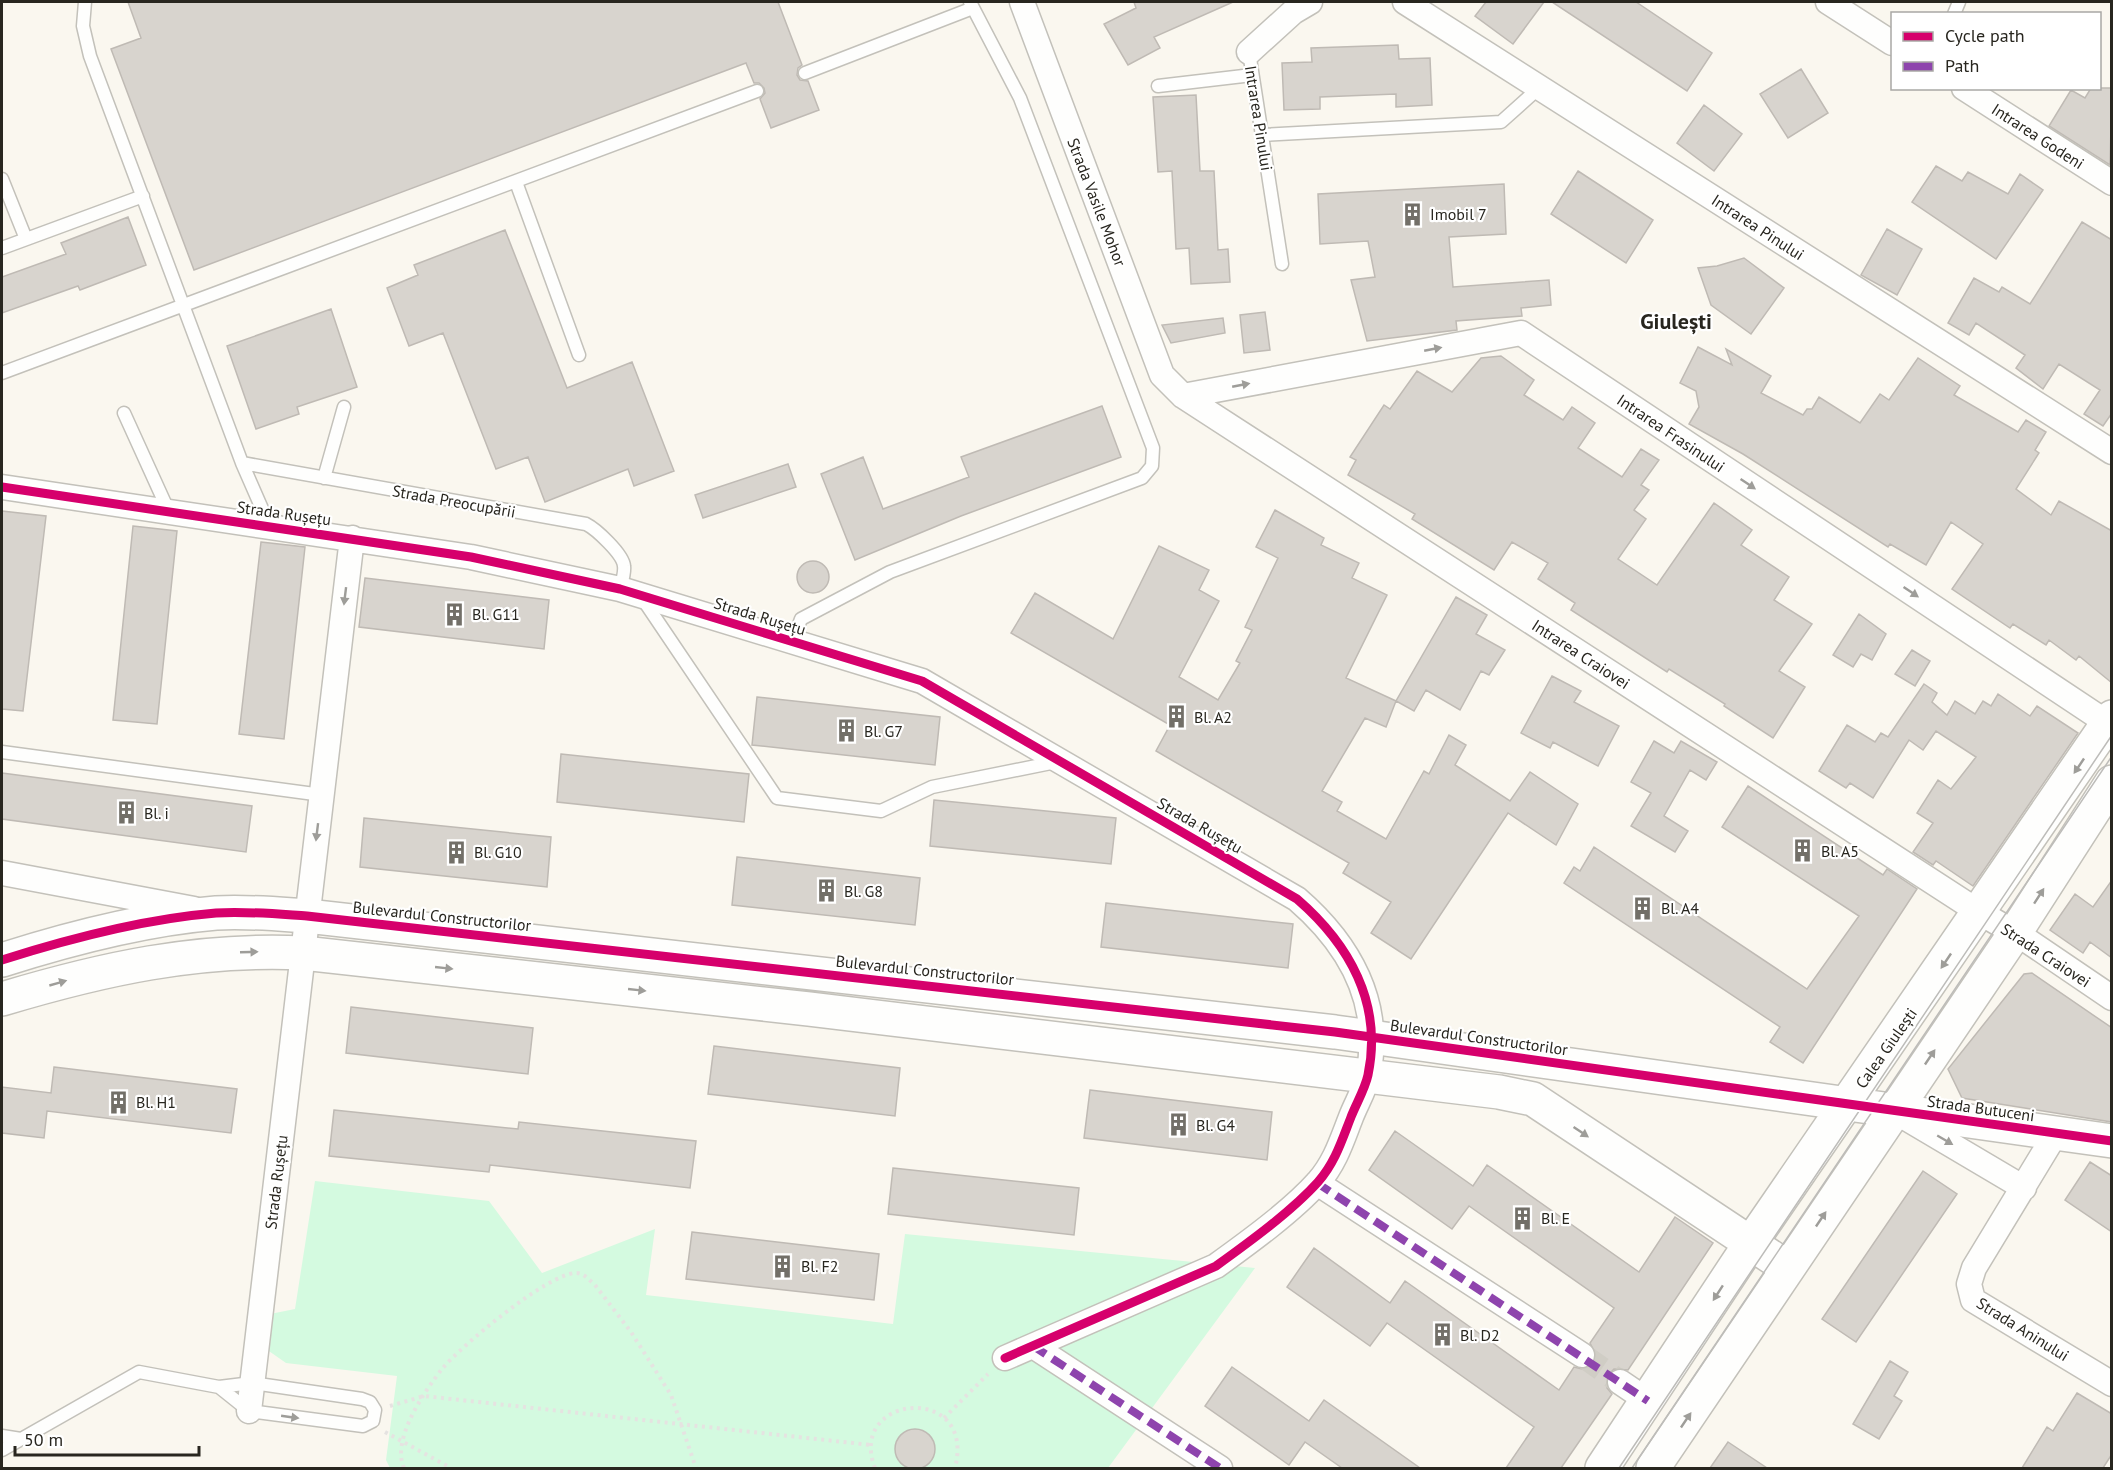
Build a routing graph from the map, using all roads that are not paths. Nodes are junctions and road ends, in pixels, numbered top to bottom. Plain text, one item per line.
1 (85, 2) edge
2 (1022, 2) edge
3 (1310, 2) edge
4 (1405, 2) edge
5 (1828, 2) edge
6 (971, 5) edge
7 (1891, 42) edge
8 (1249, 52) joint
9 (805, 73) dead end
10 (1252, 75) junction
11 (1158, 86) dead end
12 (1540, 87) junction
13 (1967, 90) edge
14 (757, 91) dead end
15 (1262, 135) junction
16 (2, 179) edge
17 (516, 182) junction
18 (2112, 183) edge
19 (143, 196) junction
20 (26, 239) junction
21 (2, 248) edge
22 (1282, 264) dead end
23 (184, 307) junction
24 (579, 355) dead end
25 (2, 373) edge
26 (1183, 396) junction
27 (344, 407) dead end
28 (124, 413) dead end
29 (2112, 452) edge
30 (242, 464) junction
31 (324, 478) junction
32 (2, 488) edge
33 (169, 512) junction
34 (270, 527) junction
35 (352, 538) junction
36 (631, 593) junction
37 (793, 641) junction
38 (2110, 722) edge
39 (2, 752) edge
40 (1060, 761) junction
41 (2112, 782) edge
42 (322, 795) junction
43 (2, 873) edge
44 (1979, 912) junction
45 (217, 913) junction
46 (307, 916) junction
47 (2015, 933) junction
48 (303, 953) junction
49 (2, 960) edge
50 (813, 972) junction
51 (2112, 998) edge
52 (2, 999) edge
53 (809, 1009) junction
54 (1371, 1036) junction
55 (1537, 1061) junction
56 (1368, 1076) junction
57 (1533, 1099) junction
58 (1847, 1104) junction
59 (1894, 1111) junction
60 (2056, 1133) junction
61 (2112, 1141) edge
62 (1317, 1183) junction
63 (2024, 1188) junction
64 (1750, 1244) junction
65 (1788, 1268) junction
66 (1033, 1346) junction
67 (1582, 1355) tunnel mouth
68 (1005, 1358) road end
69 (1620, 1382) tunnel mouth
70 (252, 1383) junction
71 (2112, 1384) edge
72 (219, 1387) junction
73 (1648, 1401) junction
74 (249, 1411) junction
75 (2, 1436) edge
76 (21, 1439) junction
77 (2, 1450) edge
78 (1220, 1468) edge
79 (1602, 1468) edge
80 (1653, 1468) edge

1 - 19 lane
2 - 26 street, Strada Vasile Mohor
3 - 8 street, Intrarea Pinului
4 - 12 street, Intrarea Pinului
5 - 7 street
6 - 9 lane
6 - 37 lane
8 - 10 lane, Intrarea Pinului
10 - 11 lane
10 - 15 lane, Intrarea Pinului
12 - 15 lane
12 - 29 street, Intrarea Pinului
13 - 18 street, Intrarea Godeni
14 - 17 lane
15 - 22 lane, Intrarea Pinului
16 - 20 lane
17 - 23 lane
17 - 24 lane
19 - 20 lane
19 - 23 lane
20 - 21 lane
23 - 25 lane
23 - 30 lane
26 -> 38 street, Intrarea Frasinului
26 - 44 street, Intrarea Craiovei
27 - 31 lane
28 - 33 lane
30 - 31 lane, Strada Preocupării
30 - 34 lane
31 - 36 lane, Strada Preocupării
32 - 33 street, Strada Rușețu
33 - 34 street, Strada Rușețu
34 - 35 street, Strada Rușețu
35 - 36 street, Strada Rușețu
35 -> 42 street, Strada Rușețu
36 - 37 street, Strada Rușețu
36 - 40 lane
37 - 40 street, Strada Rușețu
38 -> 44 street, Calea Giulești
39 - 42 lane
40 - 54 street, Strada Rușețu
47 -> 41 street
42 -> 46 street, Strada Rușețu
43 - 45 street
44 - 47 street, Strada Craiovei
44 -> 58 street, Calea Giulești
45 - 46 street, Bulevardul Constructorilor
45 - 49 street, Bulevardul Constructorilor
46 - 48 street, Strada Rușețu
46 - 50 street, Bulevardul Constructorilor
47 - 51 street, Strada Craiovei
59 -> 47 street
52 -> 48 street
48 -> 53 street
48 - 70 street, Strada Rușețu
50 - 53 street
50 - 54 street, Bulevardul Constructorilor
53 - 56 street
54 - 55 street, Bulevardul Constructorilor
54 - 56 street, Strada Rușețu
55 - 57 street
55 - 58 street, Bulevardul Constructorilor
56 - 57 street
56 - 62 street, Strada Rușețu
57 -> 64 street
58 - 59 street, Strada Butuceni
58 - 64 street, Calea Giulești
59 - 60 street, Strada Butuceni
59 -> 63 street
65 -> 59 street
60 - 61 street, Strada Butuceni
60 - 63 street, Strada Aninului
62 - 66 street, Strada Rușețu
62 - 67 street
63 - 71 street, Strada Aninului
64 - 65 street
64 -> 73 street, Calea Giulești
80 -> 65 street
66 - 68 street, Strada Rușețu
66 - 78 street
69 - 73 street
70 - 72 lane
70 - 74 street, Strada Rușețu
74 -> 70 lane
72 - 74 lane
72 - 76 lane
73 - 79 street, Calea Giulești
75 - 76 lane
76 - 77 lane

